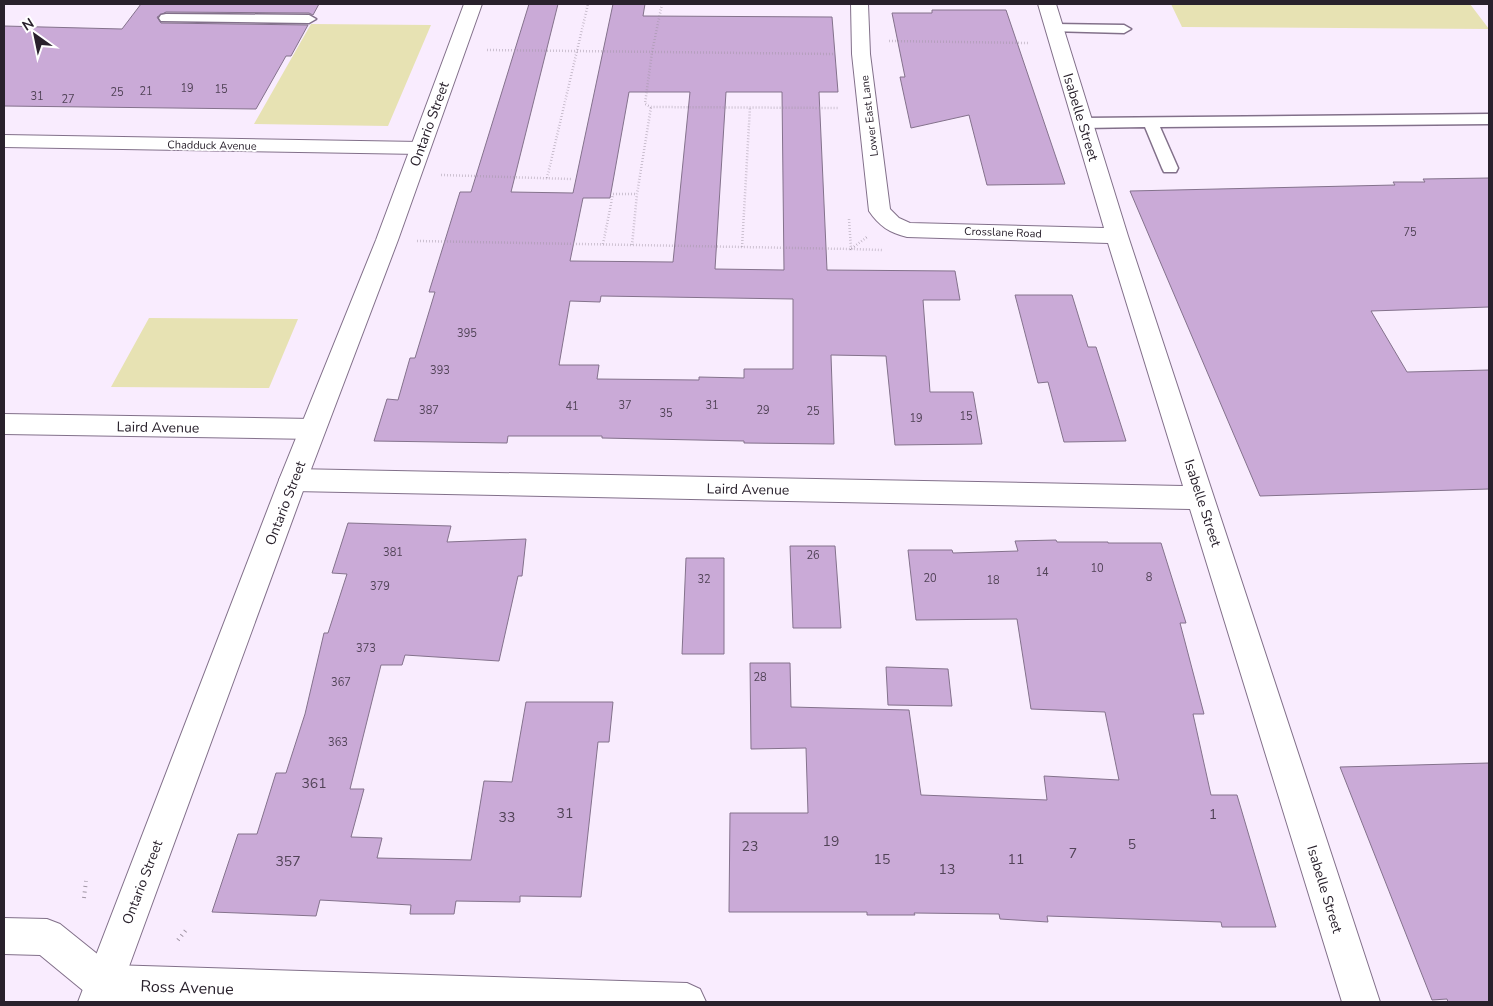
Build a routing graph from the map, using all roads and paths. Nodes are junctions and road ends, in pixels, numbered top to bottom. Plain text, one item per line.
1 (473, 4) edge
2 (588, 4) edge
3 (662, 4) edge
4 (859, 4) edge
5 (1046, 4) edge
6 (166, 18) dead end
7 (309, 19) dead end
8 (1054, 28) junction
9 (1124, 29) dead end
10 (880, 41) dead end
11 (1036, 43) dead end
12 (484, 50) dead end
13 (577, 51) junction
14 (652, 52) junction
15 (837, 54) dead end
16 (651, 107) junction
17 (750, 107) junction
18 (842, 108) dead end
19 (1489, 119) edge
20 (1150, 122) junction
21 (1082, 123) junction
22 (4, 141) edge
23 (420, 148) junction
24 (1170, 168) dead end
25 (437, 174) dead end
26 (548, 178) junction
27 (571, 179) dead end
28 (638, 194) junction
29 (891, 223) joint
30 (1117, 236) junction
31 (867, 237) dead end
32 (411, 240) dead end
33 (603, 244) junction
34 (632, 245) junction
35 (742, 247) junction
36 (4, 424) edge
37 (313, 429) junction
38 (293, 480) junction
39 (1202, 498) junction
40 (86, 881) dead end
41 (84, 898) dead end
42 (186, 930) dead end
43 (4, 936) edge
44 (178, 940) dead end
45 (100, 993) edge
46 (687, 1002) edge
47 (1361, 1002) edge

1 - 23 street, Ontario Street
2 - 13 path
3 - 14 path
4 - 29 street, Lower East Lane
5 - 8 street, Isabelle Street
6 - 7 lane
8 - 9 lane
8 - 21 street, Isabelle Street
10 - 11 path
12 - 13 path
13 - 14 path
13 - 26 path
14 - 15 path
14 - 16 path
16 - 17 path
16 - 28 path
17 - 18 path
17 - 35 path
19 - 20 lane
20 - 21 lane
20 - 24 lane
21 - 30 street, Isabelle Street
22 - 23 street, Chadduck Avenue
23 - 37 street, Ontario Street
25 - 26 path
26 - 27 path
28 - 33 path
28 - 34 path
29 - 30 street, Crosslane Road
30 - 39 street, Isabelle Street
31 - 35 path
32 - 33 path
33 - 34 path
34 - 35 path
36 - 37 street, Laird Avenue
37 - 38 street, Ontario Street
38 - 39 street, Laird Avenue
38 - 45 street, Ontario Street
39 - 47 street, Isabelle Street
40 - 41 path
42 - 44 path
43 - 45 street
45 - 46 street, Ross Avenue

